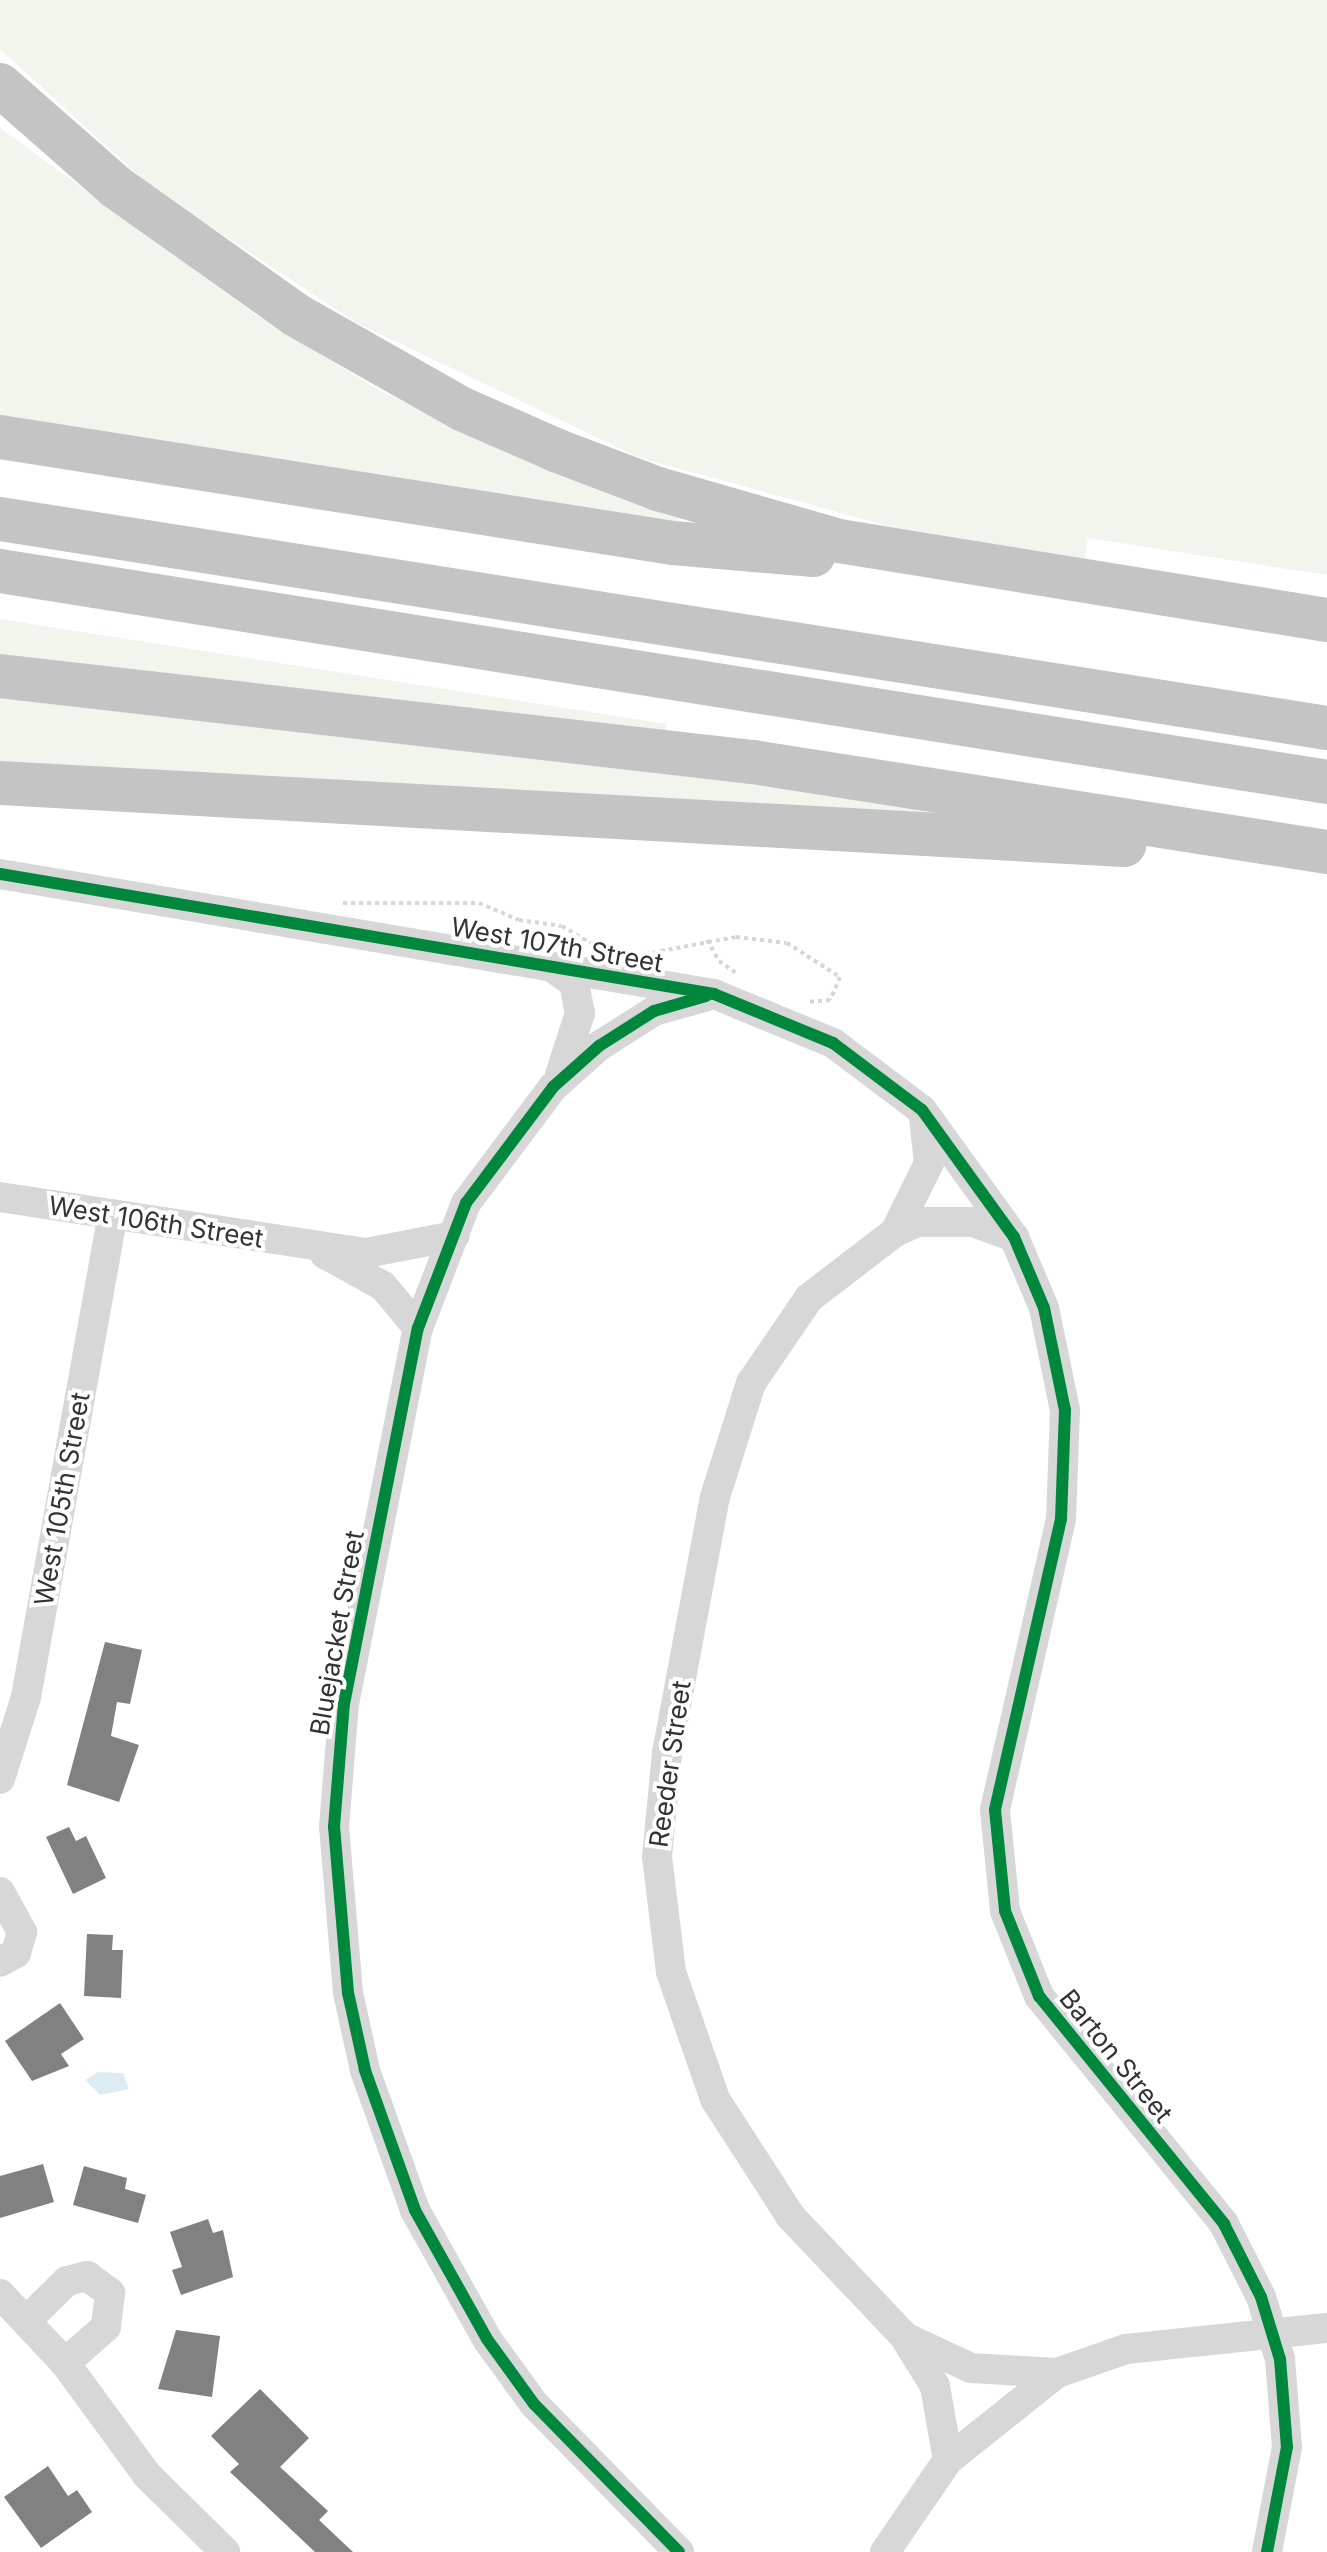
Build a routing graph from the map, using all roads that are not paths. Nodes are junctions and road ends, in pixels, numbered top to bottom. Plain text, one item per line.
1 (7, 95) edge
2 (0, 437) edge
3 (0, 519) edge
4 (979, 569) junction
5 (0, 571) edge
6 (1327, 620) edge
7 (0, 676) edge
8 (1327, 728) edge
9 (1327, 782) edge
10 (0, 783) edge
11 (1327, 852) edge
12 (1327, 873) edge
13 (0, 874) edge
14 (550, 966) junction
15 (714, 994) junction
16 (553, 1087) junction
17 (922, 1110) junction
18 (0, 1197) edge
19 (113, 1215) junction
20 (895, 1232) junction
21 (454, 1236) junction
22 (1014, 1237) junction
23 (312, 1248) junction
24 (418, 1328) junction
25 (0, 1779) edge
26 (0, 1892) edge
27 (0, 1962) edge
28 (0, 2294) edge
29 (28, 2319) junction
30 (1327, 2328) edge
31 (1272, 2332) junction
32 (904, 2336) junction
33 (65, 2363) junction
34 (1057, 2373) junction
35 (948, 2460) junction
36 (225, 2552) edge
37 (679, 2552) edge
38 (885, 2552) edge
39 (1267, 2552) edge

1 - 4 highway
2 - 4 highway
3 - 8 highway
4 - 6 highway
5 - 9 highway
7 - 11 highway
10 - 12 highway
13 - 14 street, West 107th Street
14 - 15 street, West 107th Street
14 - 16 street, Bluejacket Street
15 - 16 street, Bluejacket Street
15 - 17 street, West 107th Street
16 - 21 street, Bluejacket Street
17 - 20 street, Reeder Street
17 - 22 street, West 107th Street
18 - 19 street, West 106th Street
19 - 23 street, West 106th Street
19 - 25 street, West 105th Street
20 - 22 street, Reeder Street
20 - 32 street, Reeder Street
21 - 23 street, West 106th Street
21 - 24 street, Bluejacket Street
22 - 31 street, Barton Street
23 - 24 street, West 106th Street
24 - 37 street, Bluejacket Street
26 - 27 street
28 - 29 street
29 - 33 street
29 - 33 street
30 - 31 street
31 - 34 street
31 - 39 street, Barton Street
32 - 34 street, Reeder Street
32 - 35 street, Reeder Street
33 - 36 street
34 - 35 street
35 - 38 street

